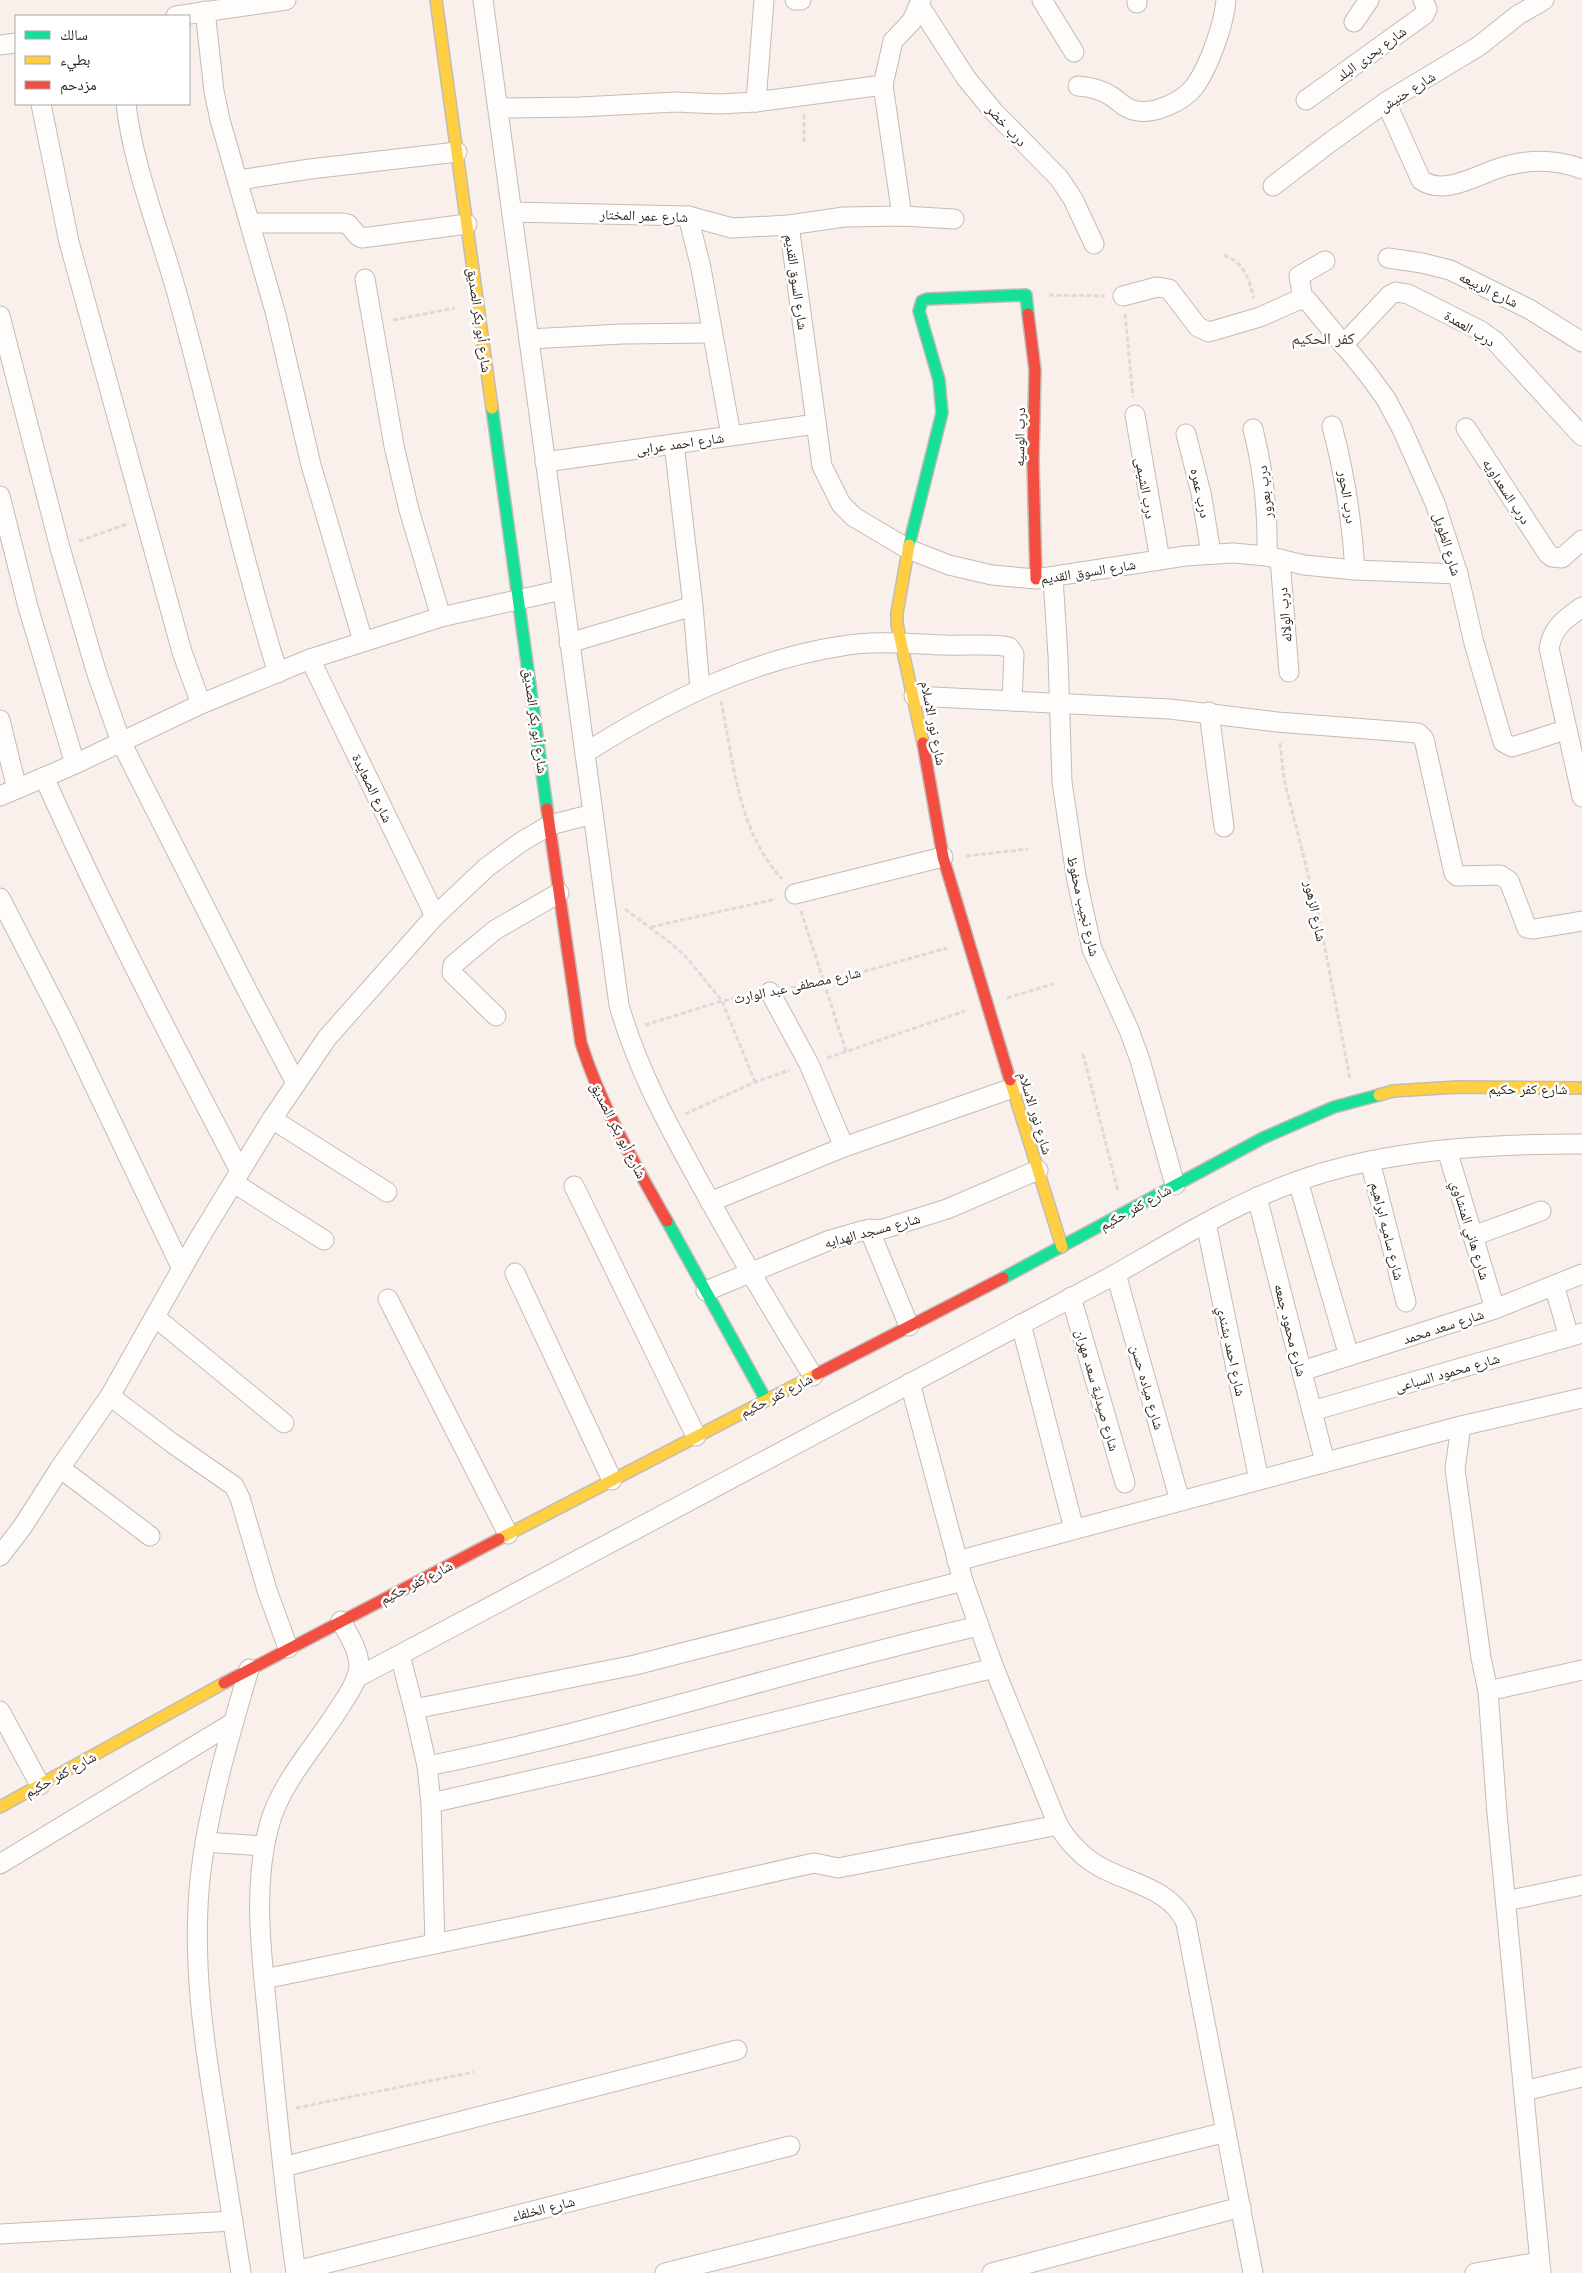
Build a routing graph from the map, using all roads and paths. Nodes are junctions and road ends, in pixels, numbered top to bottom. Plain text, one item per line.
1 (286, 0) edge
2 (436, 0) edge
3 (483, 0) edge
4 (764, 0) edge
5 (795, 0) edge
6 (801, 0) edge
7 (1042, 0) edge
8 (1226, 0) edge
9 (1368, 0) edge
10 (1424, 0) edge
11 (1544, 0) edge
12 (920, 3) edge
13 (205, 11) junction
14 (182, 15) edge
15 (1354, 22) dead end
16 (15, 43) edge
17 (0, 45) edge
18 (1074, 52) dead end
19 (883, 85) junction
20 (1078, 86) dead end
21 (801, 96) junction
22 (1306, 100) dead end
23 (756, 102) junction
24 (1386, 102) junction
25 (41, 105) edge
26 (126, 105) edge
27 (498, 108) junction
28 (804, 142) dead end
29 (457, 152) junction
30 (1582, 169) edge
31 (239, 180) junction
32 (1273, 186) dead end
33 (512, 212) junction
34 (688, 216) junction
35 (902, 216) junction
36 (954, 219) dead end
37 (250, 223) junction
38 (467, 224) junction
39 (789, 225) junction
40 (1094, 244) dead end
41 (1224, 255) dead end
42 (1388, 258) dead end
43 (1325, 261) dead end
44 (365, 278) dead end
45 (1026, 295) junction
46 (1123, 296) junction
47 (478, 304) junction
48 (1308, 304) junction
49 (0, 316) edge
50 (1260, 317) junction
51 (372, 324) junction
52 (711, 333) junction
53 (528, 339) junction
54 (1582, 342) edge
55 (1343, 345) junction
56 (1135, 415) joint
57 (816, 424) junction
58 (1332, 426) dead end
59 (1466, 428) dead end
60 (1253, 429) dead end
61 (1186, 434) dead end
62 (730, 435) junction
63 (1582, 436) edge
64 (674, 444) junction
65 (545, 462) junction
66 (0, 496) edge
67 (144, 518) junction
68 (1582, 540) edge
69 (60, 548) junction
70 (908, 549) junction
71 (1211, 554) junction
72 (1273, 558) junction
73 (1160, 560) junction
74 (1355, 570) junction
75 (1458, 574) junction
76 (1045, 578) junction
77 (562, 590) junction
78 (519, 598) junction
79 (693, 606) junction
80 (1582, 607) edge
81 (441, 617) junction
82 (363, 641) junction
83 (569, 644) junction
84 (902, 644) junction
85 (310, 660) junction
86 (1288, 672) dead end
87 (278, 673) junction
88 (717, 681) junction
89 (700, 689) junction
90 (914, 696) junction
91 (1012, 702) junction
92 (1060, 702) junction
93 (201, 704) junction
94 (1209, 712) junction
95 (0, 720) edge
96 (1277, 722) junction
97 (1565, 730) junction
98 (121, 742) junction
99 (585, 753) junction
100 (75, 764) junction
101 (44, 777) junction
102 (9, 792) edge
103 (1582, 797) edge
104 (593, 814) junction
105 (550, 825) junction
106 (1224, 827) dead end
107 (1028, 849) dead end
108 (943, 857) junction
109 (602, 892) junction
110 (558, 893) junction
111 (796, 894) junction
112 (0, 898) edge
113 (435, 916) junction
114 (1582, 921) edge
115 (651, 927) junction
116 (969, 942) junction
117 (823, 983) junction
118 (1052, 984) dead end
119 (770, 992) junction
120 (722, 1001) junction
121 (986, 1004) junction
122 (496, 1016) dead end
123 (626, 1031) junction
124 (846, 1051) dead end
125 (1083, 1054) dead end
126 (755, 1082) dead end
127 (296, 1083) junction
128 (1013, 1088) junction
129 (1582, 1088) edge
130 (1355, 1100) junction
131 (272, 1119) junction
132 (1582, 1144) edge
133 (844, 1148) junction
134 (1447, 1150) junction
135 (1370, 1161) junction
136 (1038, 1170) junction
137 (237, 1177) junction
138 (1298, 1180) junction
139 (1175, 1185) junction
140 (574, 1186) dead end
141 (387, 1192) dead end
142 (1257, 1197) junction
143 (710, 1202) junction
144 (1541, 1211) dead end
145 (1123, 1213) junction
146 (1206, 1222) junction
147 (869, 1229) junction
148 (1473, 1236) junction
149 (324, 1240) dead end
150 (1062, 1247) junction
151 (182, 1269) junction
152 (515, 1273) dead end
153 (750, 1273) junction
154 (1116, 1274) junction
155 (1582, 1274) edge
156 (1554, 1285) junction
157 (706, 1291) junction
158 (1071, 1297) junction
159 (388, 1299) dead end
160 (1406, 1302) dead end
161 (1495, 1309) junction
162 (156, 1317) junction
163 (1021, 1324) junction
164 (909, 1326) junction
165 (1576, 1335) edge
166 (1349, 1356) junction
167 (1302, 1371) junction
168 (813, 1376) junction
169 (910, 1383) junction
170 (110, 1396) junction
171 (1582, 1398) edge
172 (766, 1400) junction
173 (1312, 1411) junction
174 (284, 1424) dead end
175 (1462, 1426) junction
176 (696, 1436) junction
177 (1325, 1462) junction
178 (60, 1468) junction
179 (612, 1480) junction
180 (1259, 1480) junction
181 (1125, 1483) dead end
182 (1180, 1501) junction
183 (1074, 1530) junction
184 (508, 1534) junction
185 (150, 1536) dead end
186 (0, 1556) edge
187 (957, 1561) junction
188 (964, 1581) junction
189 (341, 1620) junction
190 (979, 1626) junction
191 (288, 1648) junction
192 (400, 1655) junction
193 (249, 1668) junction
194 (994, 1668) junction
195 (1582, 1670) edge
196 (356, 1678) junction
197 (1488, 1691) junction
198 (414, 1709) junction
199 (0, 1711) edge
200 (234, 1722) junction
201 (427, 1766) junction
202 (40, 1785) junction
203 (431, 1803) junction
204 (0, 1808) edge
205 (1058, 1825) junction
206 (205, 1842) junction
207 (263, 1846) junction
208 (0, 1864) edge
209 (1582, 1885) edge
210 (1506, 1901) junction
211 (435, 1944) junction
212 (264, 1979) junction
213 (737, 2050) dead end
214 (474, 2072) dead end
215 (1582, 2077) edge
216 (1524, 2091) junction
217 (276, 2112) junction
218 (1226, 2132) junction
219 (790, 2146) dead end
220 (283, 2167) junction
221 (1241, 2207) junction
222 (233, 2221) junction
223 (0, 2234) edge
224 (1540, 2268) edge
225 (296, 2272) edge
226 (241, 2273) edge
227 (665, 2273) edge
228 (992, 2273) edge
229 (1253, 2273) edge
230 (1475, 2273) edge

1 - 13 street
2 - 29 street, شارع أبو بكر الصديق
3 - 27 street
4 - 23 street
5 - 6 street
7 - 18 street
8 - 20 street
9 - 15 street
10 - 22 street, شارع بحرى البلد
11 - 24 street, شارع حنيش
12 - 19 street
12 - 40 street, درب خضر
13 - 14 street
13 - 31 street
16 - 17 street
19 - 21 street
19 - 35 street
21 - 23 street
21 - 28 path
23 - 27 street
24 - 30 street
24 - 32 street, شارع حنيش
25 - 67 street
26 - 87 street
27 - 33 street
29 - 31 street
29 - 38 street, شارع أبو بكر الصديق
31 - 37 street
33 - 34 street, شارع عمر المختار
33 - 53 street
34 - 39 street, شارع عمر المختار
34 - 52 street
35 - 36 street, شارع عمر المختار
35 - 39 street, شارع عمر المختار
37 - 38 street
37 - 82 street
38 - 47 street, شارع أبو بكر الصديق
39 - 57 street, شارع السوق القديم
41 - 50 path
42 - 54 street, شارع الربيعه
43 - 48 street
44 - 51 street
45 - 46 path
45 - 70 street, شارع نور الاسلام
45 - 76 street, درب الوسيه
46 - 50 street
46 - 56 path
47 - 51 path
47 - 78 street, شارع أبو بكر الصديق
48 - 50 street
48 - 55 street, شارع الطويل
49 - 69 street
51 - 81 street
52 - 53 street
52 - 62 street
53 - 65 street
55 - 63 street, درب العمدة
55 - 75 street, شارع الطويل
56 - 73 street, درب الشيمى
57 - 62 street, شارع احمد عرابى
57 - 70 street, شارع السوق القديم
58 - 74 street, درب الحور
59 - 68 street, درب السعداويه
60 - 72 street, درب بعرور
61 - 71 street, درب عمره
62 - 64 street, شارع احمد عرابى
64 - 65 street, شارع احمد عرابى
64 - 79 street
65 - 77 street
66 - 100 street
67 - 69 path
67 - 93 street
69 - 98 street
70 - 76 street, شارع السوق القديم
70 - 84 street, شارع نور الاسلام
71 - 72 street, شارع السوق القديم
71 - 73 street, شارع السوق القديم
72 - 74 street, شارع السوق القديم
72 - 86 street, درب الولاله
73 - 76 street, شارع السوق القديم
74 - 75 street, شارع السوق القديم
75 - 97 street, شارع الطويل
76 - 92 street, شارع نجيب محفوظ
77 - 78 street
77 - 83 street
78 - 81 street
78 - 105 street, شارع أبو بكر الصديق
79 - 83 street
79 - 89 street
80 - 97 street
81 - 82 street
82 - 85 street
83 - 99 street
84 - 88 street
84 - 90 street, شارع نور الاسلام
84 - 91 street
85 - 87 street
85 - 113 street, شارع الصعايدة
87 - 93 street
88 - 89 street
88 - 111 path
89 - 99 street
90 - 91 street
90 - 108 street, شارع نور الاسلام
91 - 92 street
92 - 94 street
92 - 139 street, شارع نجيب محفوظ
93 - 98 street
94 - 96 street
94 - 106 street
95 - 102 street
96 - 114 street
96 - 130 path, شارع الزهور
97 - 103 street
98 - 100 street
98 - 127 street
99 - 104 street
100 - 101 street
101 - 102 street
101 - 137 street
104 - 105 street
104 - 109 street
105 - 110 street, شارع أبو بكر الصديق
105 - 113 street
107 - 108 path
108 - 111 street
108 - 116 street, شارع نور الاسلام
109 - 115 path
109 - 123 street
110 - 122 street
110 - 157 street, شارع أبو بكر الصديق
111 - 115 path
111 - 117 path
112 - 151 street
113 - 127 street
115 - 120 path
116 - 117 path, شارع مصطفى عبد الوارث
116 - 121 street, شارع نور الاسلام
117 - 119 path, شارع مصطفى عبد الوارث
117 - 124 path
118 - 121 path
119 - 120 path, شارع مصطفى عبد الوارث
119 - 133 street
120 - 123 path, شارع مصطفى عبد الوارث
120 - 126 path
121 - 128 street, شارع نور الاسلام
123 - 143 street
125 - 145 path
127 - 131 street
128 - 133 street
128 - 136 street, شارع نور الاسلام
129 - 130 street, شارع كفر حكيم
130 - 139 street, شارع كفر حكيم
131 - 137 street
131 - 141 street
132 - 134 street
133 - 143 street
134 - 135 street
134 - 148 street, شارع هاني المنشاوي
135 - 138 street
135 - 160 street, شارع ساميه ابراهيم
136 - 147 street, شارع مسجد الهدايه
136 - 150 street, شارع نور الاسلام
137 - 149 street
137 - 151 street
138 - 142 street
138 - 166 street
139 - 145 street, شارع كفر حكيم
140 - 176 street
142 - 146 street
142 - 167 street, شارع محمود جمعه
143 - 153 street
144 - 148 street
145 - 150 street, شارع كفر حكيم
146 - 154 street
146 - 180 street, شارع احمد بشندي
147 - 153 street, شارع مسجد الهدايه
147 - 164 street
148 - 161 street, شارع هاني المنشاوي
150 - 164 street, شارع كفر حكيم
151 - 162 street
152 - 179 street
153 - 157 street, شارع مسجد الهدايه
153 - 168 street
154 - 158 street
154 - 182 street, شارع مياده حسن
155 - 156 street, شارع سعد محمد
156 - 161 street, شارع سعد محمد
156 - 165 street
157 - 172 street, شارع أبو بكر الصديق
158 - 163 street
158 - 181 street, شارع صيدلية سعد مهران
159 - 184 street
161 - 166 street, شارع سعد محمد
162 - 170 street
162 - 174 street
163 - 169 street
163 - 183 street
164 - 168 street, شارع كفر حكيم
165 - 173 street, شارع محمود السباعى
166 - 167 street, شارع سعد محمد
167 - 173 street, شارع محمود جمعه
168 - 172 street, شارع كفر حكيم
169 - 187 street
169 - 192 street
170 - 178 street
170 - 191 street
171 - 175 street
172 - 176 street, شارع كفر حكيم
173 - 177 street, شارع محمود جمعه
175 - 177 street
175 - 197 street
176 - 179 street, شارع كفر حكيم
177 - 180 street
178 - 185 street
178 - 186 street
179 - 184 street, شارع كفر حكيم
180 - 182 street
182 - 183 street
183 - 187 street
184 - 189 street, شارع كفر حكيم
187 - 188 street
188 - 190 street
188 - 198 street
189 - 191 street, شارع كفر حكيم
189 - 196 street
190 - 194 street
190 - 201 street
191 - 193 street, شارع كفر حكيم
192 - 196 street
192 - 198 street
193 - 200 street
193 - 202 street, شارع كفر حكيم
194 - 203 street
194 - 205 street
195 - 197 street
196 - 207 street
197 - 210 street
198 - 201 street
199 - 202 street
200 - 206 street
200 - 208 street
201 - 203 street
202 - 204 street, شارع كفر حكيم
203 - 211 street
205 - 211 street
205 - 218 street
206 - 207 street
206 - 222 street
207 - 212 street
209 - 210 street
210 - 216 street
211 - 212 street
212 - 217 street
213 - 220 street
214 - 217 path
215 - 216 street
216 - 224 street
217 - 220 street
218 - 221 street
218 - 227 street
219 - 225 street, شارع الخلفاء
220 - 225 street
221 - 228 street
221 - 229 street
222 - 223 street
222 - 226 street
224 - 230 street

